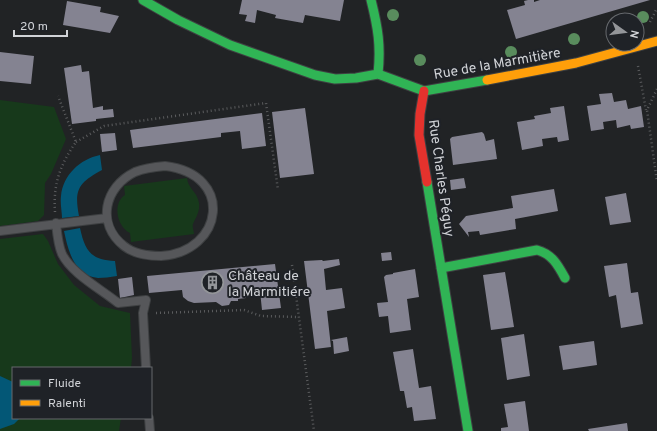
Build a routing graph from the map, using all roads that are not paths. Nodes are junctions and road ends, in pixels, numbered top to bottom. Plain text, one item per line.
1 (143, 0) edge
2 (371, 0) edge
3 (657, 41) edge
4 (378, 74) junction
5 (424, 91) junction
6 (107, 218) junction
7 (56, 224) junction
8 (0, 231) edge
9 (441, 268) junction
10 (565, 278) dead end
11 (146, 367) edge
12 (149, 419) edge
13 (150, 431) edge
14 (468, 431) edge

1 - 4 street
2 - 4 street
3 - 5 street, Rue de la Marmitière
4 - 5 street, Rue de la Marmitière
5 - 9 street, Rue Charles Péguy
6 - 6 lane
6 - 7 lane
7 - 8 lane
7 - 11 lane
9 - 10 street
9 - 14 street, Rue Charles Péguy
12 - 13 lane

